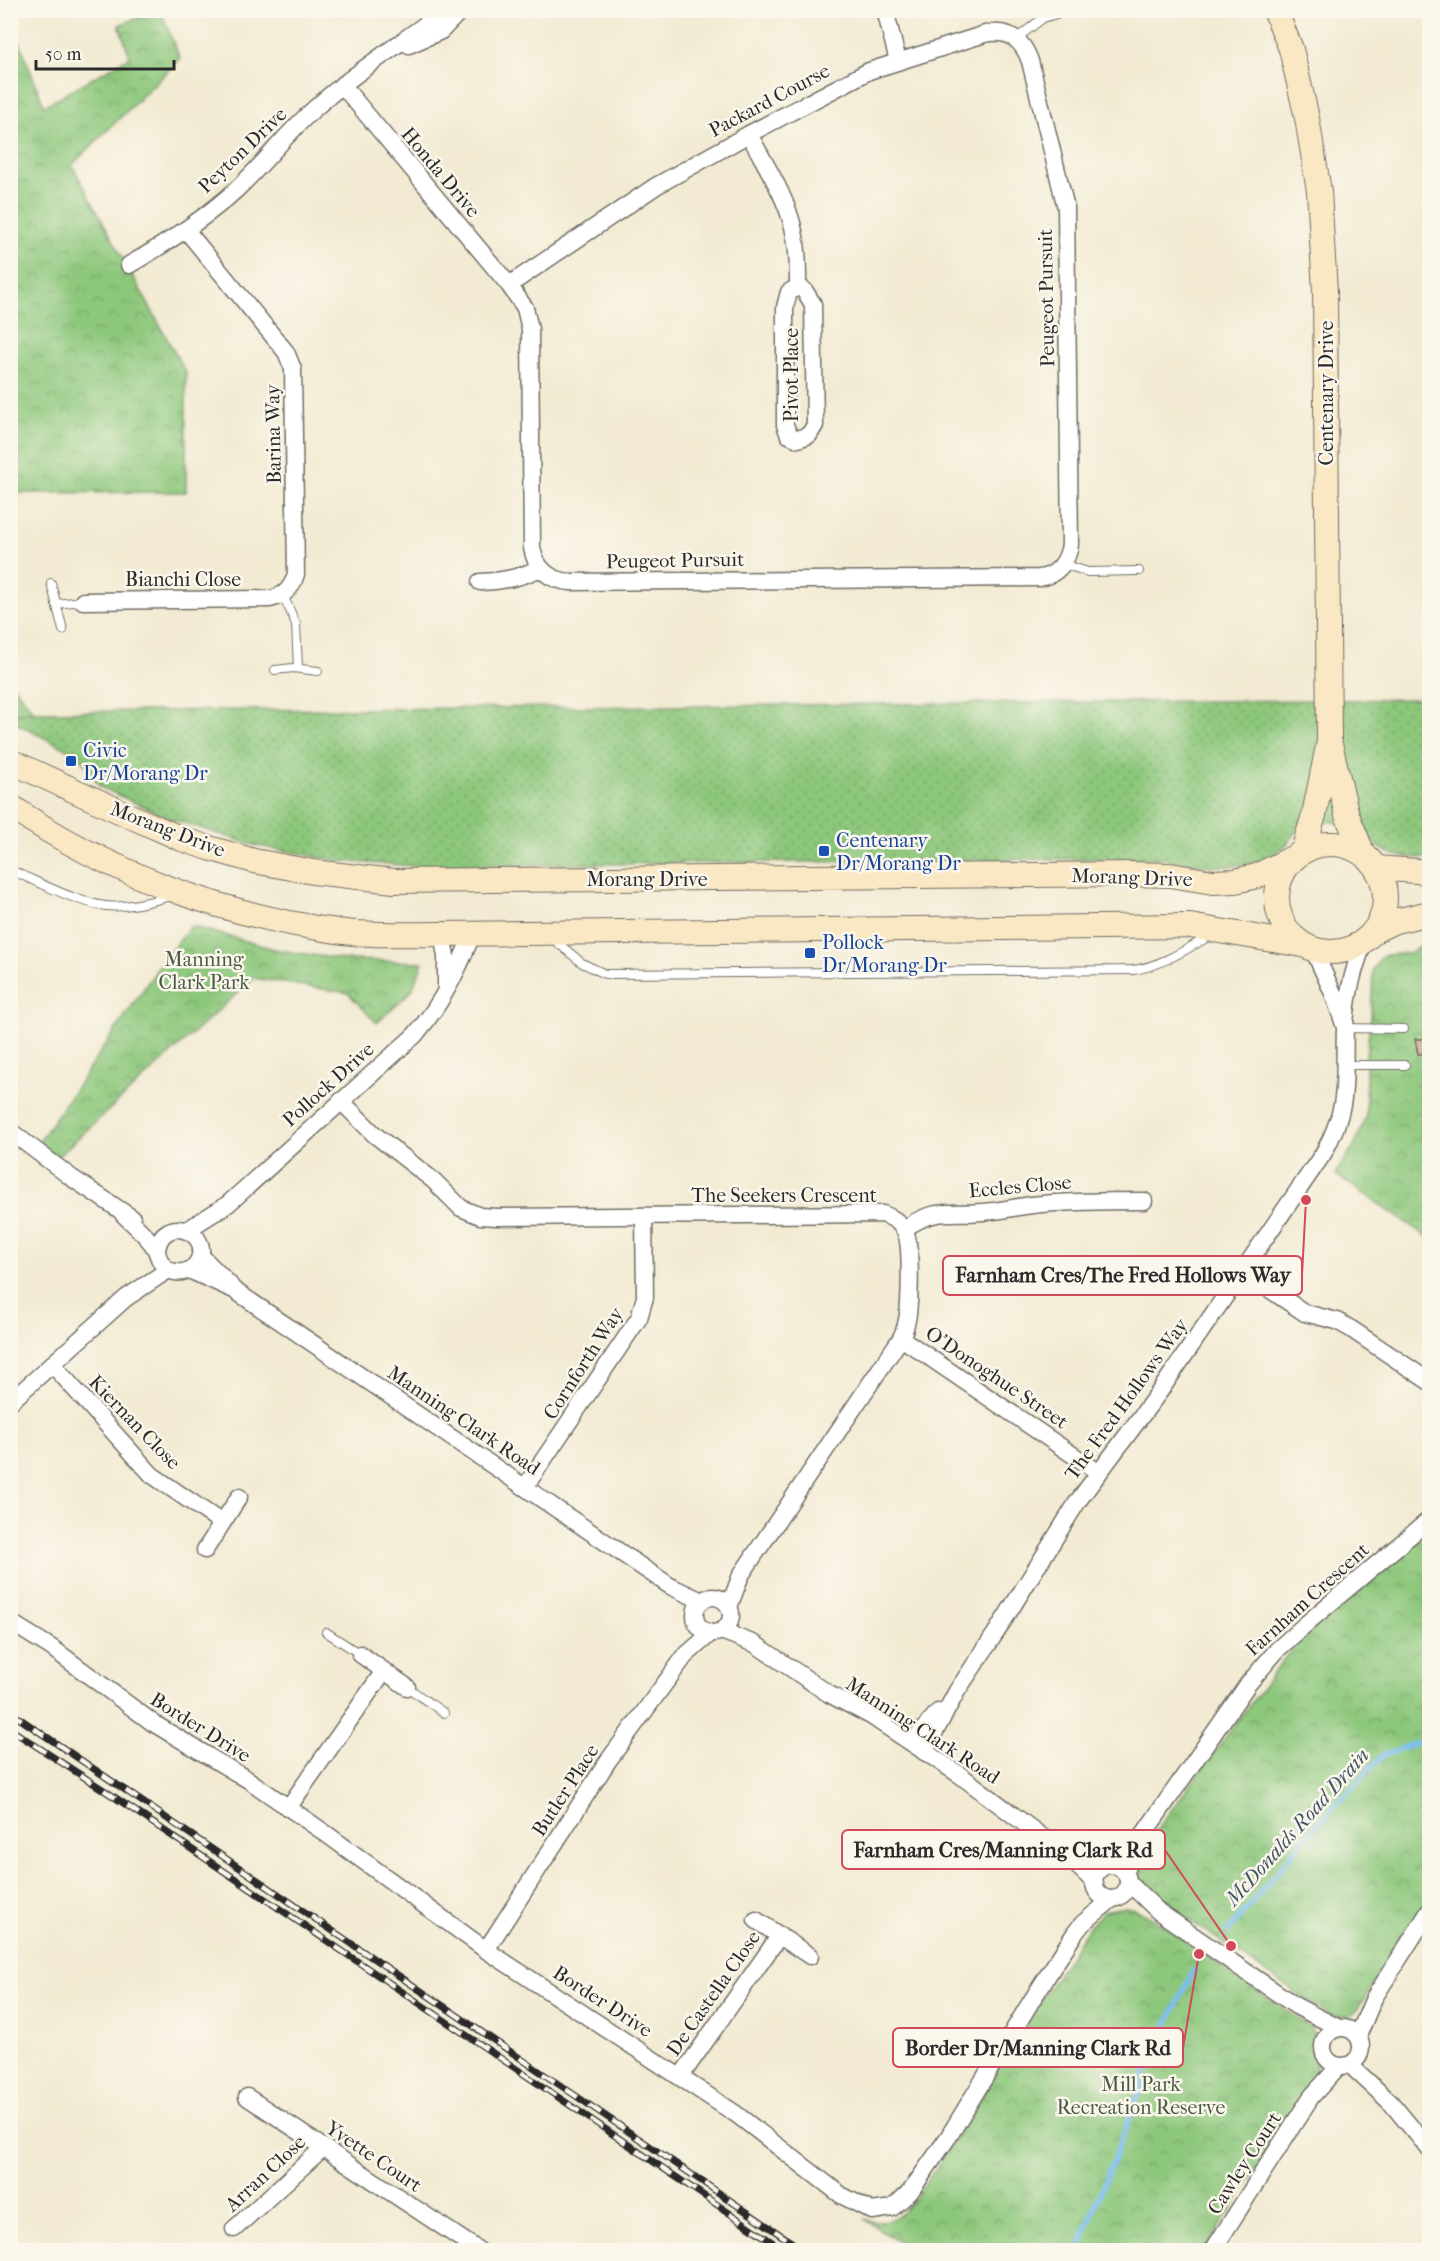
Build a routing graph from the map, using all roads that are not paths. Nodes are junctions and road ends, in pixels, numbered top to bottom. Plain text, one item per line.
1 (441, 10) edge
2 (461, 10) edge
3 (885, 10) edge
4 (1069, 10) edge
5 (1275, 10) edge
6 (1292, 10) edge
7 (1016, 39) junction
8 (1291, 49) junction
9 (380, 57) junction
10 (898, 61) junction
11 (342, 85) junction
12 (749, 134) junction
13 (186, 230) junction
14 (129, 265) dead end
15 (509, 285) junction
16 (798, 288) junction
17 (1063, 564) junction
18 (540, 568) junction
19 (1139, 571) dead end
20 (51, 582) dead end
21 (480, 582) dead end
22 (283, 595) junction
23 (83, 601) joint
24 (56, 604) junction
25 (63, 630) dead end
26 (298, 668) junction
27 (275, 670) dead end
28 (318, 671) dead end
29 (1329, 740) junction
30 (10, 761) edge
31 (10, 806) edge
32 (1301, 853) junction
33 (1370, 861) junction
34 (10, 870) edge
35 (1430, 872) edge
36 (179, 893) junction
37 (1430, 913) edge
38 (1221, 930) junction
39 (546, 933) junction
40 (442, 934) junction
41 (472, 934) junction
42 (1370, 936) junction
43 (1308, 947) junction
44 (446, 988) junction
45 (1345, 1028) junction
46 (1404, 1029) dead end
47 (1346, 1065) junction
48 (1405, 1065) dead end
49 (341, 1101) junction
50 (10, 1131) edge
51 (1144, 1201) dead end
52 (123, 1214) junction
53 (644, 1216) junction
54 (904, 1229) junction
55 (166, 1233) junction
56 (195, 1242) junction
57 (161, 1259) junction
58 (189, 1270) junction
59 (1242, 1271) junction
60 (234, 1290) junction
61 (901, 1338) junction
62 (52, 1364) junction
63 (1430, 1382) edge
64 (10, 1402) edge
65 (1098, 1472) junction
66 (525, 1487) junction
67 (239, 1497) dead end
68 (1430, 1519) edge
69 (222, 1523) junction
70 (205, 1550) dead end
71 (713, 1616) junction
72 (10, 1622) edge
73 (326, 1632) dead end
74 (360, 1654) joint
75 (384, 1671) junction
76 (407, 1687) joint
77 (444, 1713) dead end
78 (918, 1747) junction
79 (288, 1808) junction
80 (1109, 1877) junction
81 (1115, 1898) junction
82 (1430, 1910) edge
83 (1160, 1912) junction
84 (756, 1920) dead end
85 (1082, 1924) junction
86 (780, 1935) junction
87 (486, 1950) junction
88 (810, 1956) dead end
89 (1296, 2006) junction
90 (1348, 2031) junction
91 (1325, 2038) junction
92 (1344, 2061) junction
93 (681, 2076) junction
94 (247, 2097) dead end
95 (324, 2147) junction
96 (1430, 2150) edge
97 (234, 2229) dead end
98 (478, 2250) edge
99 (1213, 2250) edge

1 - 9 street, Peyton Drive
2 - 9 street, Peyton Drive
3 - 10 street
4 - 7 lane
5 - 8 main road, Centenary Drive
6 - 8 main road, Centenary Drive
7 - 10 street, Packard Course
7 - 17 street, Peugeot Pursuit
8 - 29 main road, Centenary Drive
9 - 11 street, Peyton Drive
10 - 12 street, Packard Course
11 - 13 street, Peyton Drive
11 - 15 street, Honda Drive
12 - 15 street, Packard Course
12 - 16 street
13 - 14 street, Peyton Drive
13 - 22 street, Barina Way
15 - 18 street
16 - 16 street, Pivot Place
17 - 18 street, Peugeot Pursuit
17 - 19 lane
18 - 21 street
20 - 24 lane
22 - 23 street, Bianchi Close
22 - 26 lane
23 - 24 lane
24 - 25 lane
26 - 27 lane
26 - 28 lane
29 - 32 main road, Centenary Drive
29 - 33 main road, Centenary Drive
30 - 32 main road, Morang Drive
31 - 36 main road
32 - 33 main road
32 - 43 main road
33 - 35 main road
33 - 42 main road
34 - 36 lane
36 - 40 main road
37 - 42 main road
38 - 39 main road
38 - 39 lane
38 - 43 main road
39 - 41 main road
40 - 41 main road
40 - 44 street
41 - 44 street, Pollock Drive
42 - 43 main road
42 - 45 street, The Fred Hollows Way
43 - 45 street, The Fred Hollows Way
44 - 49 street, Pollock Drive
45 - 46 lane
45 - 47 street, The Fred Hollows Way
47 - 48 lane
47 - 59 street, The Fred Hollows Way
49 - 53 street, The Seekers Crescent
49 - 56 street, Pollock Drive
50 - 52 street
51 - 54 street, Eccles Close
52 - 55 street
52 - 57 street
53 - 54 street, The Seekers Crescent
53 - 66 street, Cornforth Way
54 - 61 street
55 - 56 street
55 - 57 street
56 - 58 street
56 - 60 street, Manning Clark Road
57 - 58 street
57 - 62 street
58 - 60 street, Manning Clark Road
59 - 63 street
59 - 65 street, The Fred Hollows Way
60 - 66 street, Manning Clark Road
61 - 65 street, O'Donoghue Street
61 - 71 street
62 - 64 street
62 - 69 street, Kiernan Close
65 - 78 street, The Fred Hollows Way
66 - 71 street, Manning Clark Road
67 - 69 street
68 - 80 street, Farnham Crescent
69 - 70 street
71 - 78 street, Manning Clark Road
71 - 87 street, Butler Place
72 - 79 street, Border Drive
73 - 74 lane
74 - 75 street
75 - 76 street
75 - 79 street
76 - 77 lane
78 - 80 street, Manning Clark Road
79 - 87 street, Border Drive
80 - 81 street, Manning Clark Road
80 - 81 street, Border Drive
80 - 83 street, Manning Clark Road
80 - 85 street, Border Drive
81 - 83 street, Manning Clark Road
81 - 85 street, Border Drive
82 - 90 street
83 - 89 street, Manning Clark Road
84 - 86 street, De Castella Close
85 - 93 street, Border Drive
86 - 88 street, De Castella Close
86 - 93 street, De Castella Close
87 - 93 street, Border Drive
89 - 90 street, Manning Clark Road
89 - 91 street, Manning Clark Road
90 - 91 street
90 - 92 street
91 - 92 street
92 - 96 street
92 - 99 street, Cawley Court
94 - 95 street, Yvette Court
95 - 97 street, Arran Close
95 - 98 street, Yvette Court

